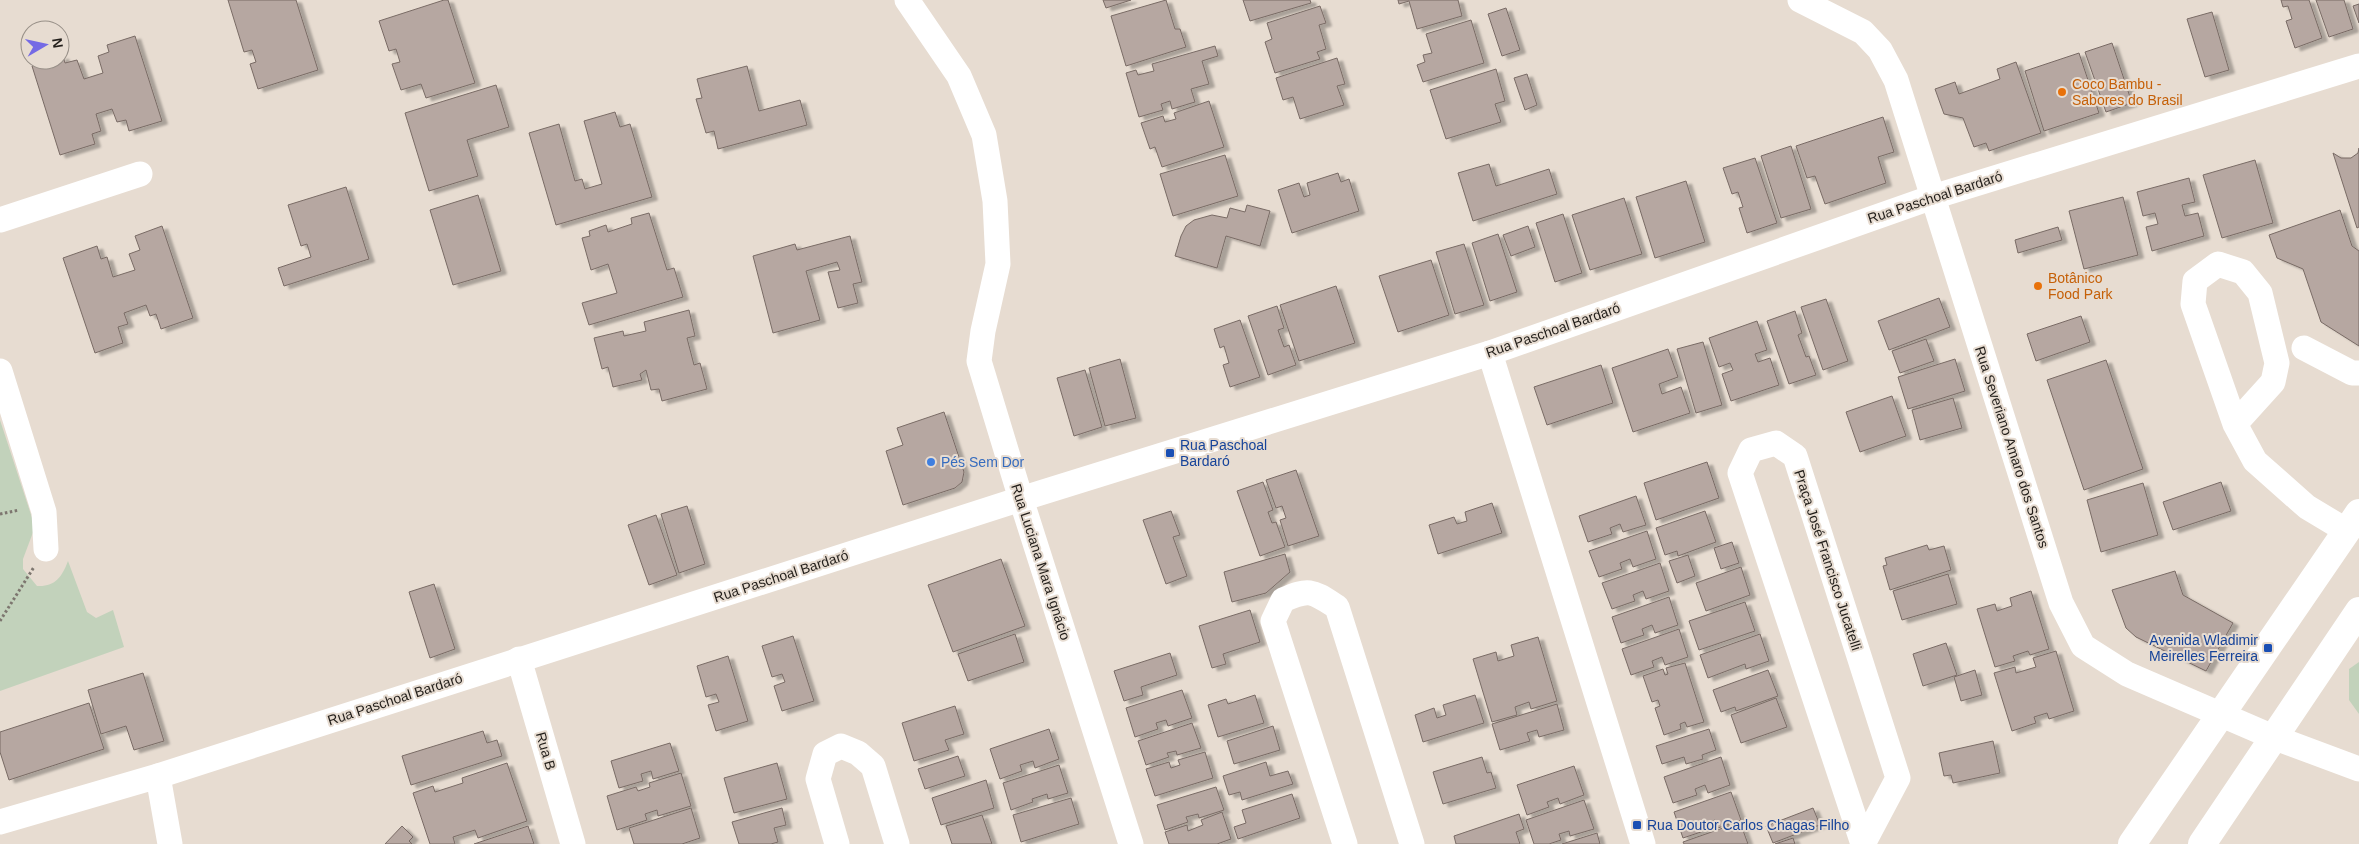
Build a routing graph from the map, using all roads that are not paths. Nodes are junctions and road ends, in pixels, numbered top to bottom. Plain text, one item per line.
1 (907, 0) edge
2 (1812, 2) edge
3 (2359, 66) edge
4 (140, 174) dead end
5 (1933, 197) junction
6 (0, 220) edge
7 (2304, 348) dead end
8 (1490, 352) junction
9 (0, 371) edge
10 (2359, 373) edge
11 (2235, 424) junction
12 (1021, 499) junction
13 (2353, 522) edge
14 (46, 549) road end
15 (2359, 611) edge
16 (519, 659) junction
17 (2222, 714) junction
18 (2273, 737) junction
19 (2359, 769) edge
20 (158, 776) junction
21 (0, 822) edge
22 (170, 844) edge
23 (573, 844) edge
24 (837, 844) edge
25 (897, 844) edge
26 (1132, 844) edge
27 (1345, 844) edge
28 (1412, 844) edge
29 (1643, 844) edge
30 (1863, 844) edge
31 (2132, 844) edge
32 (2202, 844) edge

1 - 12 street, Rua Luciana Mara Ignácio
2 - 5 street, Rua Severiano Amaro dos Santos
3 - 5 street, Rua Paschoal Bardaró
4 - 6 street
5 - 8 street, Rua Paschoal Bardaró
5 - 17 street, Rua Severiano Amaro dos Santos
7 - 10 street
8 - 12 street, Rua Paschoal Bardaró
8 - 29 street
9 - 14 street
11 - 11 street
11 - 13 street
12 - 16 street, Rua Paschoal Bardaró
12 - 26 street, Rua Luciana Mara Ignácio
13 - 17 main road
15 - 18 main road
16 - 20 street, Rua Paschoal Bardaró
16 - 23 street, Rua B
17 - 18 street, Rua Severiano Amaro dos Santos
17 - 31 main road
18 - 19 street, Rua Severiano Amaro dos Santos
18 - 32 main road
20 - 21 street, Rua Paschoal Bardaró
20 - 22 street
24 - 25 street
27 - 28 street
30 - 30 street, Praça José Francisco Jucatelli

